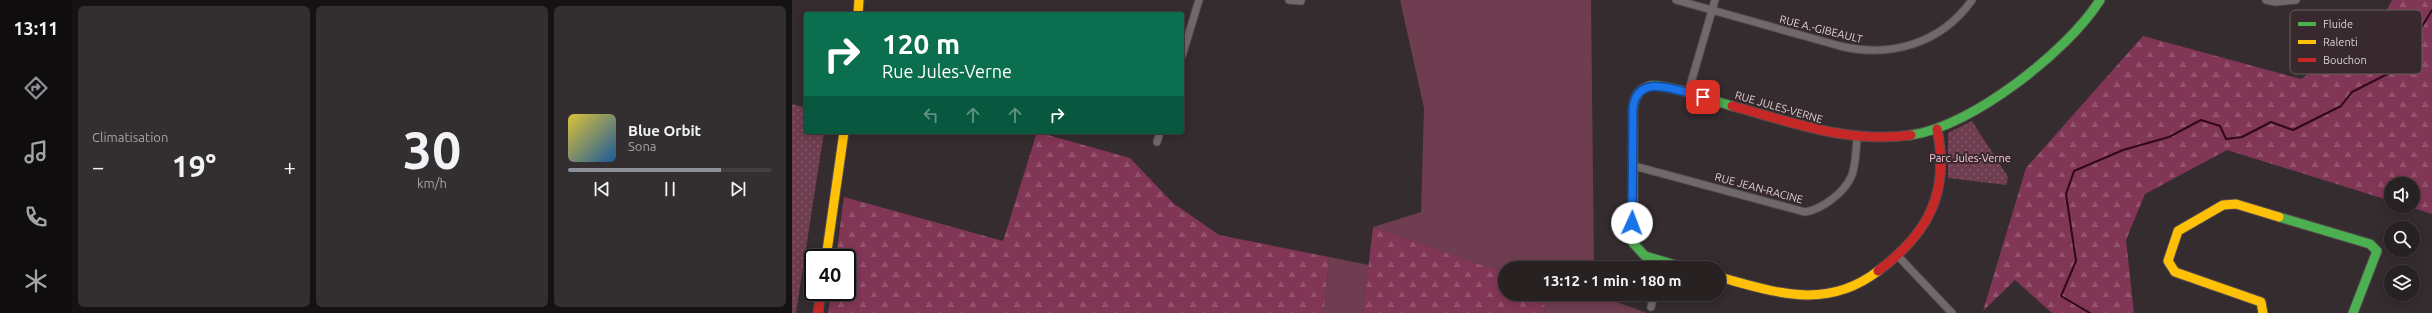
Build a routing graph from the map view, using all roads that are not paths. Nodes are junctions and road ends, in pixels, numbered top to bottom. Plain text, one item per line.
1 (859, 0) edge
2 (1199, 0) edge
3 (1289, 0) edge
4 (1676, 0) edge
5 (1715, 0) edge
6 (1972, 0) edge
7 (2100, 0) edge
8 (2266, 0) edge
9 (2296, 0) edge
10 (1300, 1) edge
11 (2287, 1) edge
12 (1712, 10) junction
13 (858, 12) edge
14 (1184, 49) edge
15 (1688, 93) junction
16 (1937, 128) junction
17 (844, 134) edge
18 (1160, 134) edge
19 (1857, 138) junction
20 (1158, 142) dead end
21 (1634, 166) junction
22 (827, 249) edge
23 (1897, 255) junction
24 (1656, 261) edge
25 (1726, 279) edge
26 (820, 301) edge
27 (1652, 301) edge
28 (1651, 307) dead end
29 (818, 313) edge
30 (1952, 313) edge
31 (2263, 313) edge
32 (2353, 313) edge

1 - 13 street
2 - 14 street
3 - 10 street
4 - 12 street, RUE A.-GIBEAULT
5 - 12 street
6 - 12 street, RUE A.-GIBEAULT
7 - 16 street, RUE JULES-VERNE
8 - 11 street
9 - 11 street
12 - 15 street
15 - 19 street, RUE JULES-VERNE
15 - 21 street, RUE JULES-VERNE
16 - 19 street, RUE JULES-VERNE
16 - 23 street
17 - 22 street
18 - 20 street
19 - 21 street, RUE JEAN-RACINE
21 - 24 street, RUE JULES-VERNE
23 - 25 street
23 - 30 street
26 - 29 street
27 - 28 street
31 - 32 street

